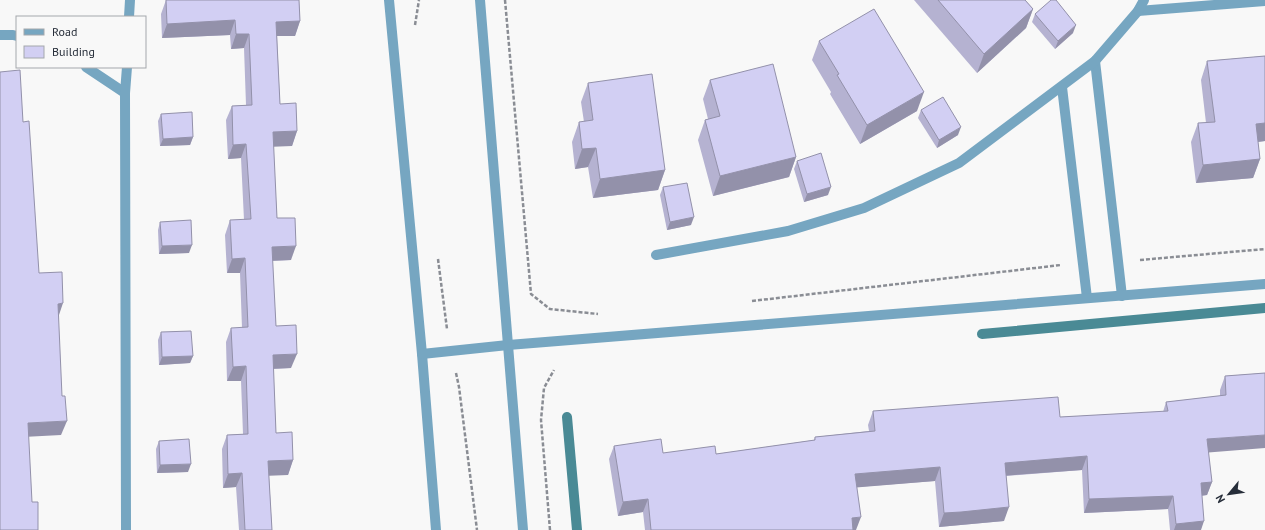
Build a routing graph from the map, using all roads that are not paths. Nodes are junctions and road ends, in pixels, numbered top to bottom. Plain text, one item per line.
1 (130, 0) edge
2 (389, 0) edge
3 (480, 0) edge
4 (1144, 0) edge
5 (1265, 1) edge
6 (1138, 11) junction
7 (129, 16) edge
8 (0, 35) edge
9 (16, 36) edge
10 (1095, 61) junction
11 (88, 68) edge
12 (127, 68) edge
13 (1062, 87) junction
14 (125, 93) junction
15 (656, 255) dead end
16 (1265, 284) edge
17 (1122, 296) junction
18 (1087, 298) junction
19 (508, 346) junction
20 (422, 354) junction
21 (126, 530) edge
22 (436, 530) edge
23 (523, 530) edge

1 - 7 street
2 - 20 street
3 - 19 street
4 - 6 street
5 - 6 street
6 - 10 street
8 - 9 street
10 - 13 street
10 - 17 street
11 - 14 street
12 - 14 street
13 - 15 street
13 - 18 street
14 - 21 street
16 - 17 street
17 - 18 street
18 - 19 street
19 - 20 street
19 - 23 street
20 - 22 street

